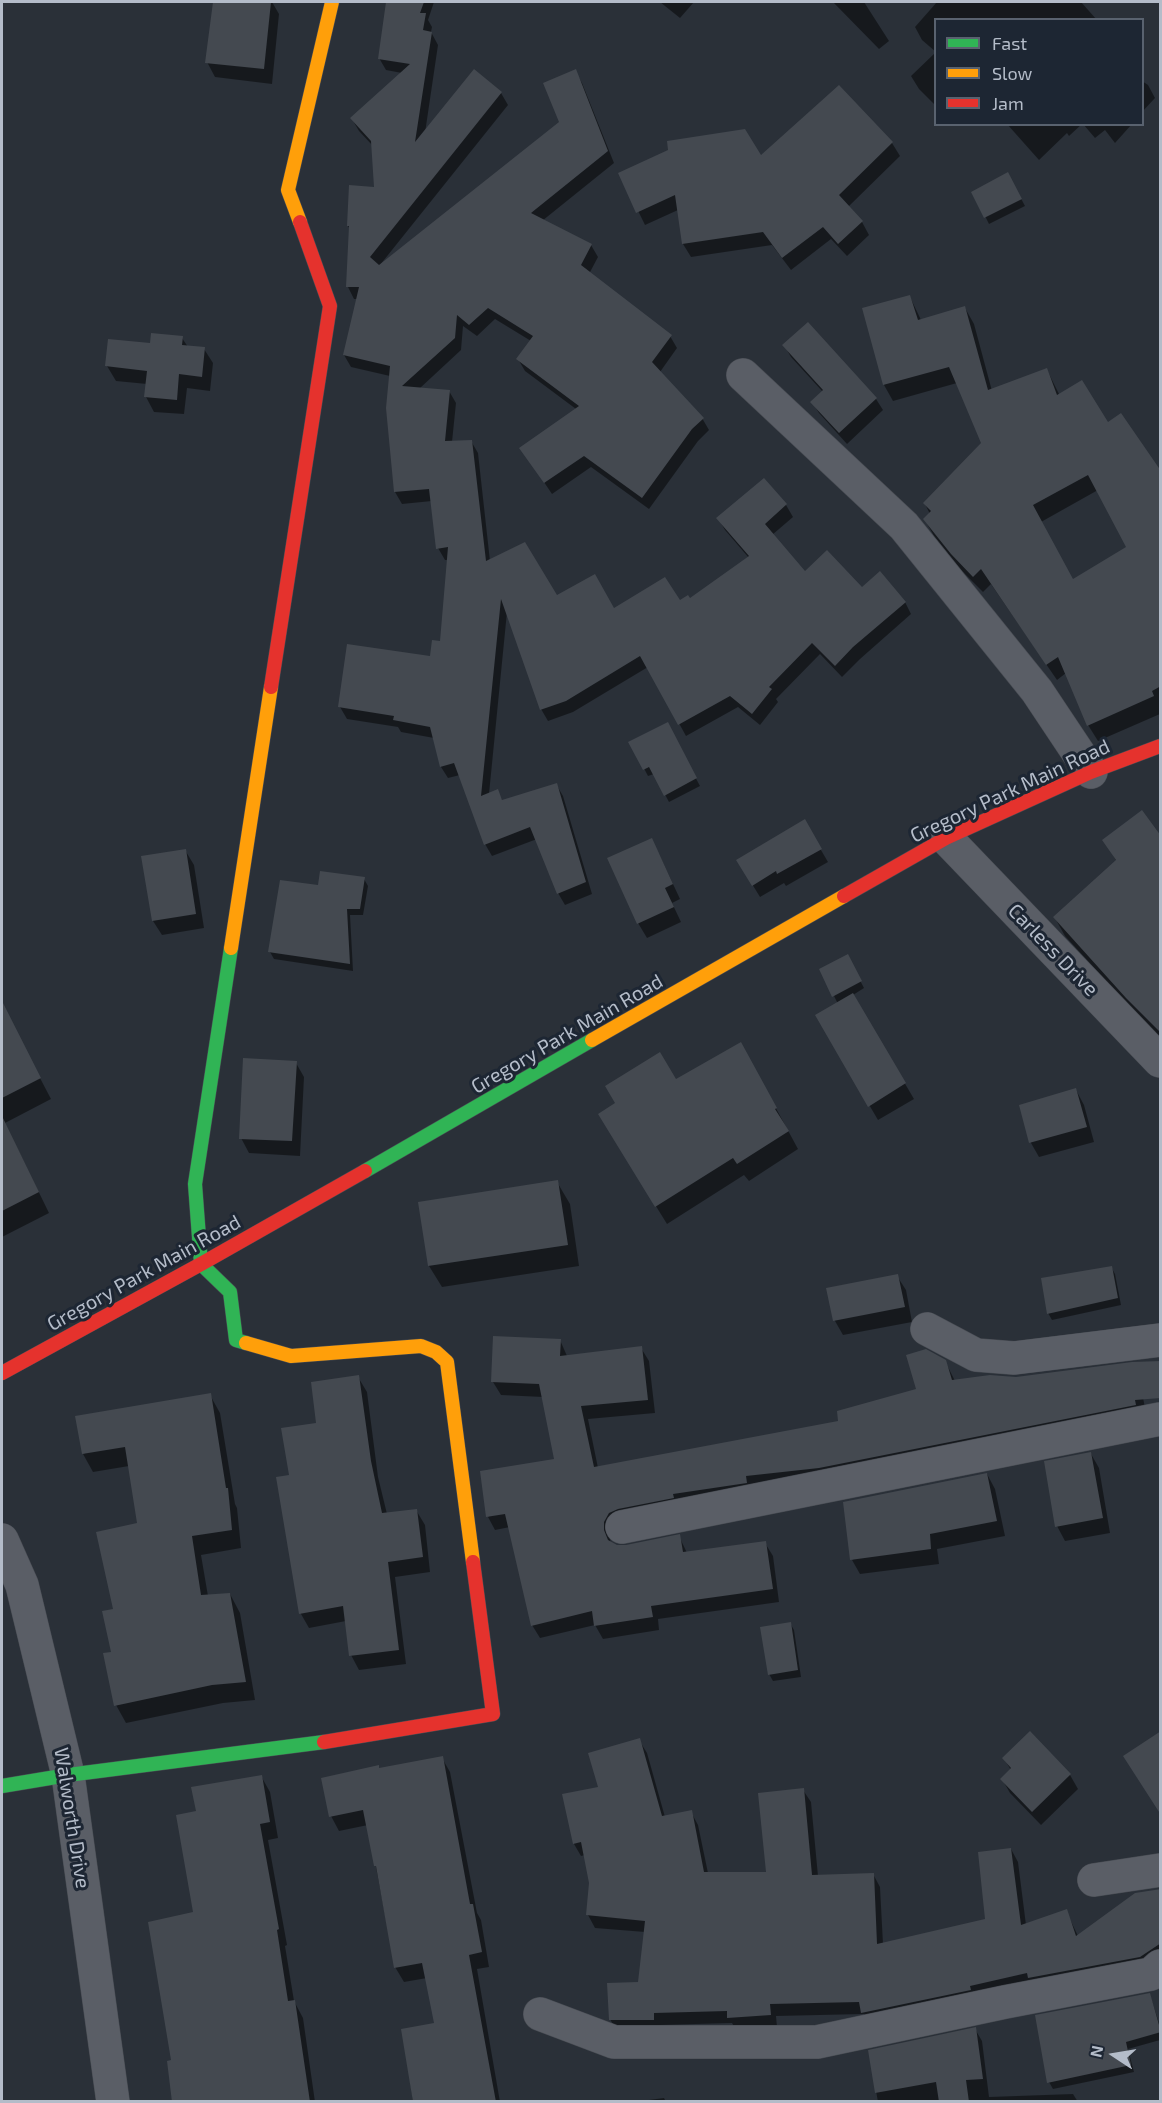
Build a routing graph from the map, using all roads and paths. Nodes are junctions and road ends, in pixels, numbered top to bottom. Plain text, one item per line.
1 (332, 2) edge
2 (743, 375) dead end
3 (1161, 746) edge
4 (1091, 772) junction
5 (946, 838) junction
6 (1161, 1061) edge
7 (201, 1264) junction
8 (927, 1329) dead end
9 (1161, 1340) edge
10 (2, 1373) edge
11 (1161, 1419) edge
12 (622, 1527) dead end
13 (2, 1540) edge
14 (68, 1775) junction
15 (2, 1786) edge
16 (1161, 1870) edge
17 (1094, 1880) dead end
18 (1161, 1966) edge
19 (540, 2014) dead end
20 (113, 2102) edge

1 - 7 street
2 - 4 street
3 - 4 street, Gregory Park Main Road
4 - 5 street, Gregory Park Main Road
5 - 6 street, Carless Drive
5 - 7 street, Gregory Park Main Road
7 - 10 street, Gregory Park Main Road
7 - 14 street
8 - 9 street
11 - 12 street
13 - 14 street, Walworth Drive
14 - 15 street
14 - 20 street, Walworth Drive
16 - 17 street
18 - 19 street

